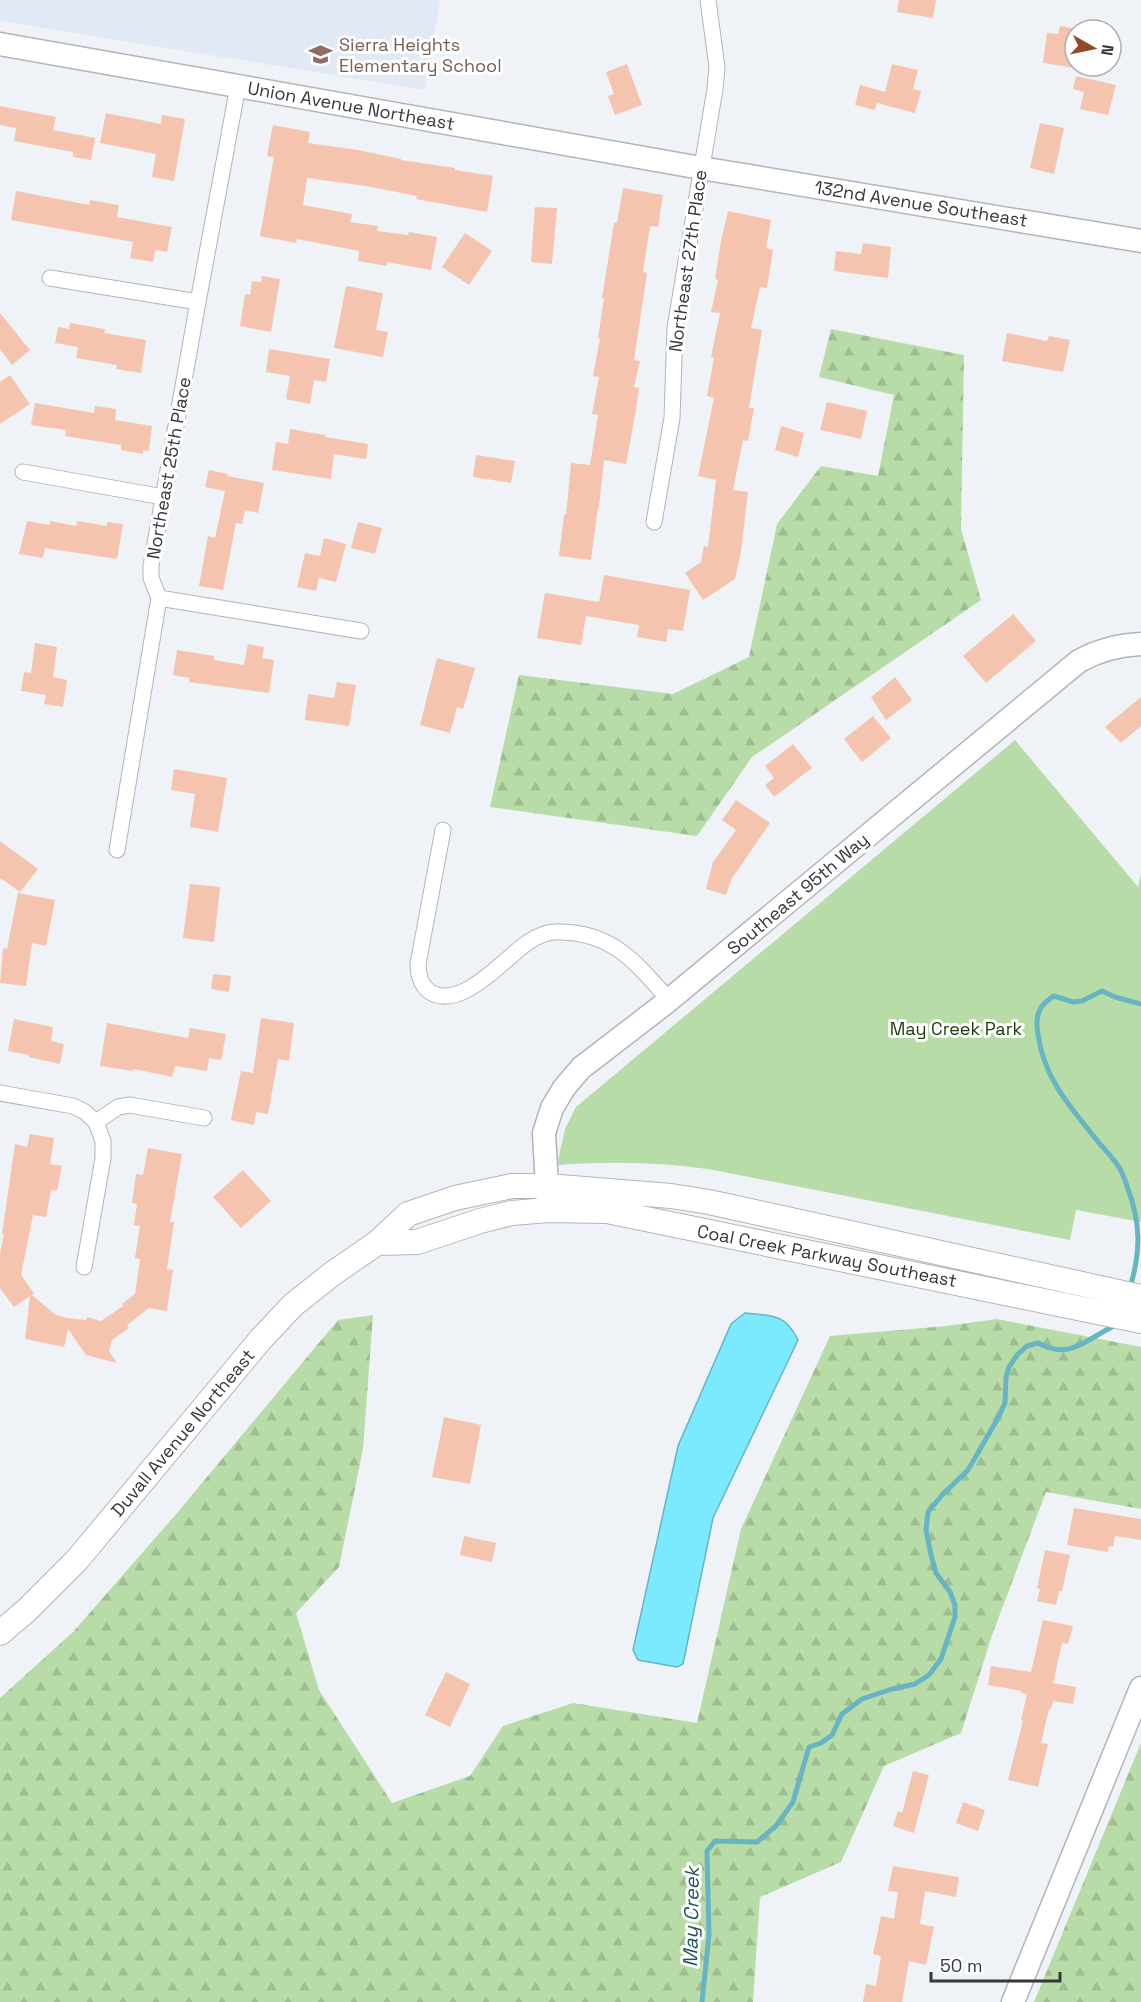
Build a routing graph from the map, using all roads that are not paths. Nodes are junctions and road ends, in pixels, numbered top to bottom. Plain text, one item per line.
1 (708, 0) edge
2 (0, 44) edge
3 (238, 86) junction
4 (701, 168) junction
5 (1141, 241) edge
6 (50, 278) dead end
7 (198, 302) junction
8 (23, 472) dead end
9 (163, 496) junction
10 (654, 522) dead end
11 (159, 598) junction
12 (361, 631) dead end
13 (1141, 644) edge
14 (443, 830) dead end
15 (117, 850) dead end
16 (669, 1000) junction
17 (0, 1094) edge
18 (204, 1118) dead end
19 (96, 1122) junction
20 (548, 1198) junction
21 (377, 1243) junction
22 (84, 1267) dead end
23 (1141, 1297) edge
24 (1141, 1321) edge
25 (0, 1634) edge
26 (1141, 1688) edge
27 (1013, 2002) edge

1 - 4 street, Northeast 27th Place
2 - 3 street, Union Avenue Northeast
3 - 4 street, Union Avenue Northeast
3 - 7 street, Northeast 25th Place
4 - 5 street, 132nd Avenue Southeast
4 - 10 street, Northeast 27th Place
6 - 7 street
7 - 9 street, Northeast 25th Place
8 - 9 street
9 - 11 street, Northeast 25th Place
11 - 12 street
11 - 15 street, Northeast 25th Place
13 - 16 street, Southeast 95th Way
14 - 16 street
16 - 20 street, Southeast 95th Way
17 - 19 street
18 - 19 street
19 - 22 street
20 - 21 main road, Coal Creek Parkway Southeast
20 - 21 main road, Duvall Avenue Northeast
20 - 23 main road, Coal Creek Parkway Southeast
20 - 24 main road, Coal Creek Parkway Southeast
21 - 25 main road, Duvall Avenue Northeast
26 - 27 street

